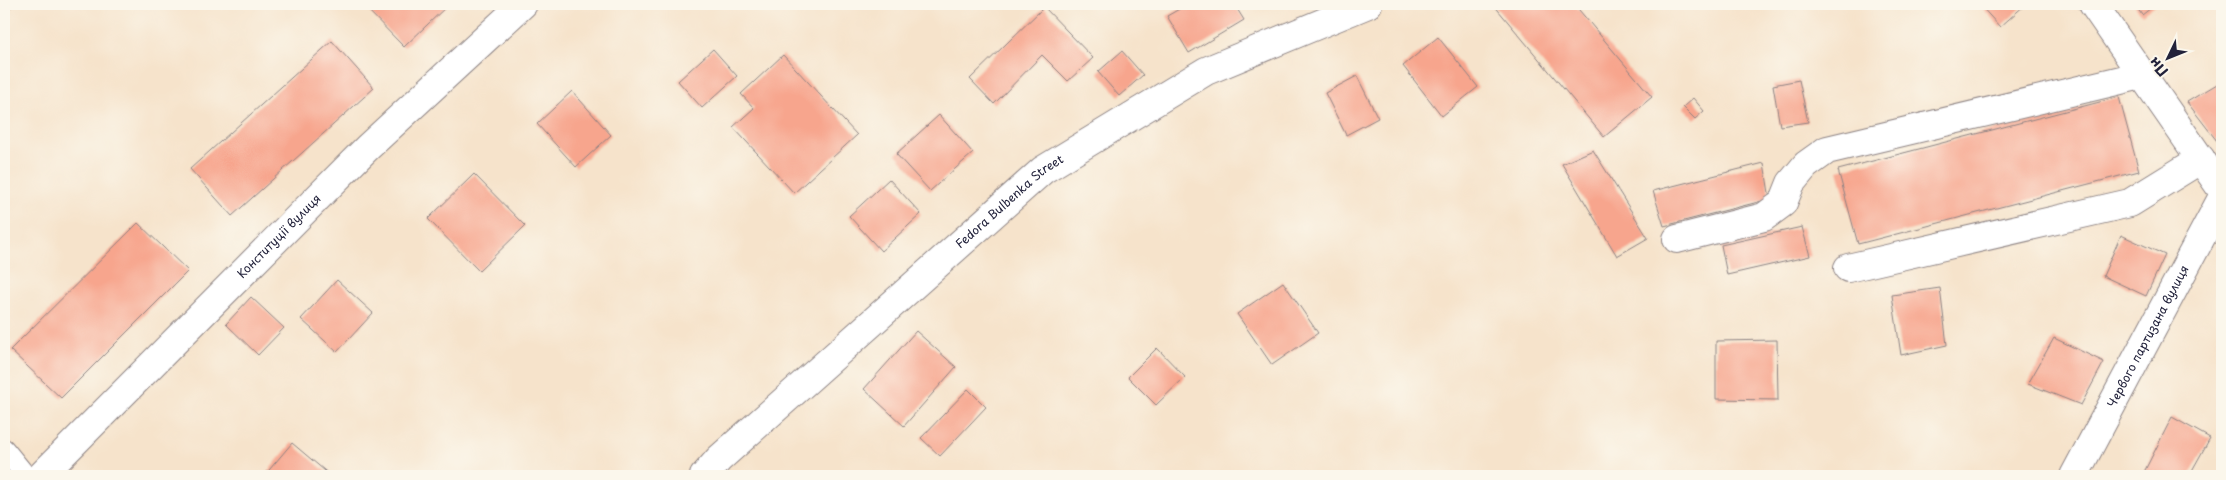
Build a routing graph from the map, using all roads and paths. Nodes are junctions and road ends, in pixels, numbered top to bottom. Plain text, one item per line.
1 (523, 4) edge
2 (1368, 4) edge
3 (2093, 4) edge
4 (2142, 74) junction
5 (2201, 159) junction
6 (2222, 190) edge
7 (2222, 198) edge
8 (1677, 239) dead end
9 (1848, 268) dead end
10 (4, 449) edge
11 (26, 476) edge
12 (41, 476) edge
13 (704, 476) edge
14 (2074, 476) edge

1 - 12 street, Конституції вулиця
2 - 13 street, Fedora Bulbenka Street
3 - 4 street
4 - 5 street
4 - 8 street
5 - 6 street
5 - 9 street
7 - 14 street, Червого партизана вулиця
10 - 11 lane

